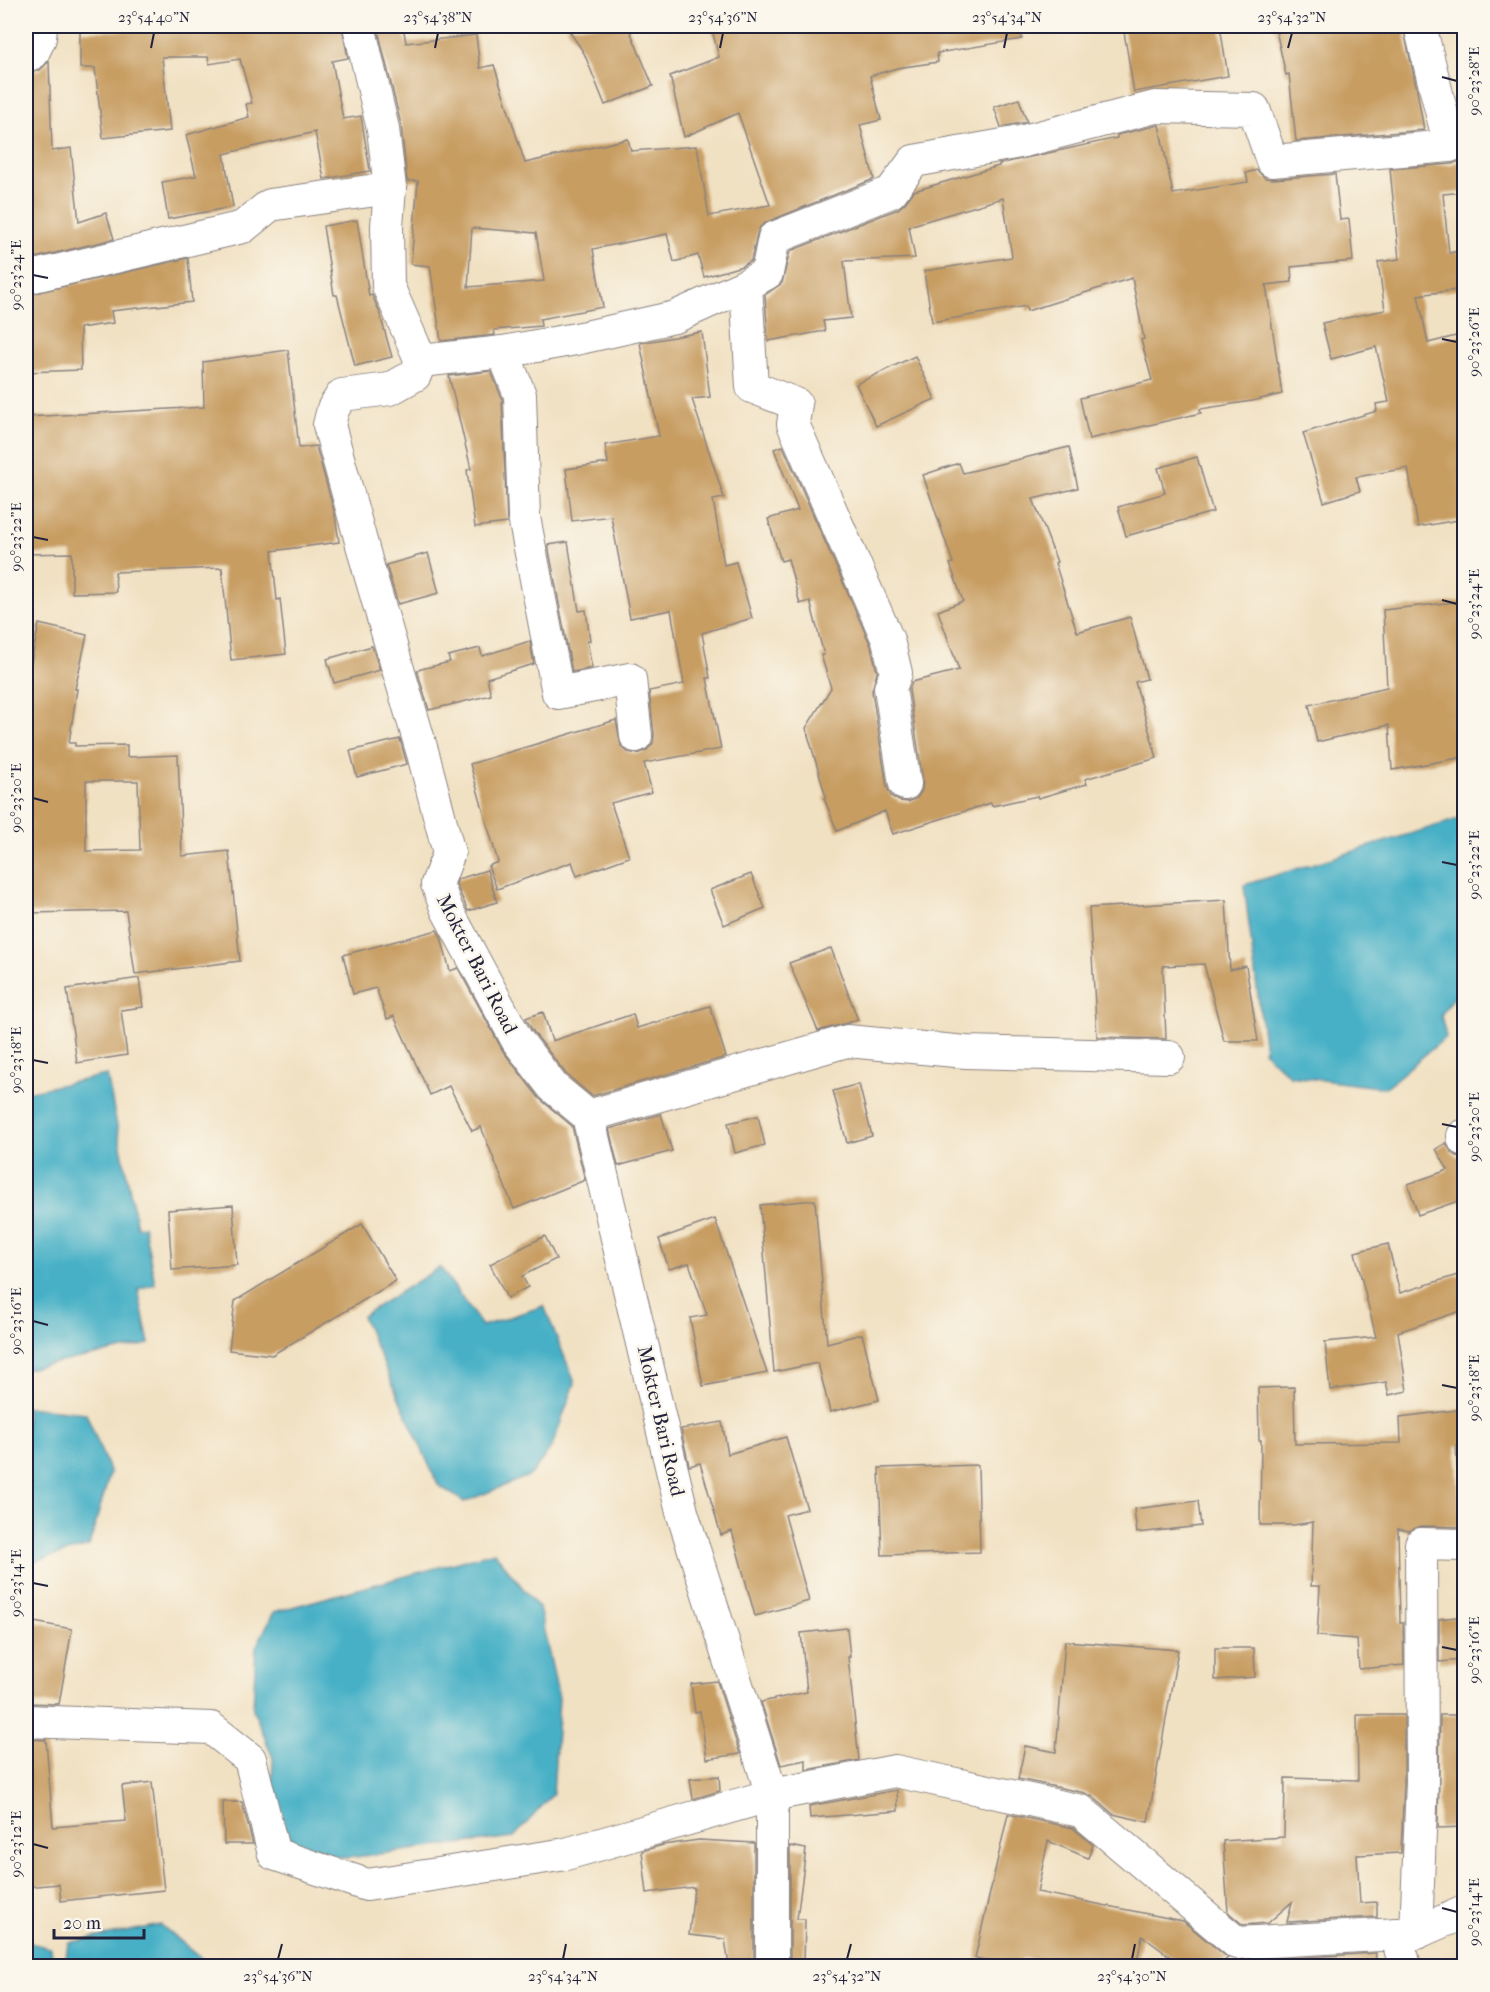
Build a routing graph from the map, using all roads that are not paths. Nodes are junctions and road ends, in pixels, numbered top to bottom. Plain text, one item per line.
1 (41, 26) edge
2 (360, 26) edge
3 (1420, 26) edge
4 (26, 56) edge
5 (390, 188) junction
6 (26, 278) edge
7 (746, 285) junction
8 (503, 352) junction
9 (421, 361) junction
10 (636, 736) dead end
11 (905, 784) dead end
12 (1169, 1057) dead end
13 (588, 1116) junction
14 (1464, 1545) edge
15 (26, 1721) edge
16 (772, 1795) junction
17 (1464, 1912) edge
18 (1406, 1934) junction
19 (1262, 1954) edge
20 (772, 1966) edge
21 (1405, 1966) edge

1 - 4 street
2 - 5 street
3 - 7 street
5 - 6 street
5 - 9 street
7 - 8 street
7 - 11 street
8 - 9 street
8 - 10 street
9 - 13 street, Mokter Bari Road
12 - 13 street
13 - 16 street, Mokter Bari Road
14 - 18 street
15 - 16 street
16 - 19 street
16 - 20 street, Mokter Bari Road
17 - 18 street
18 - 19 street
18 - 21 street

